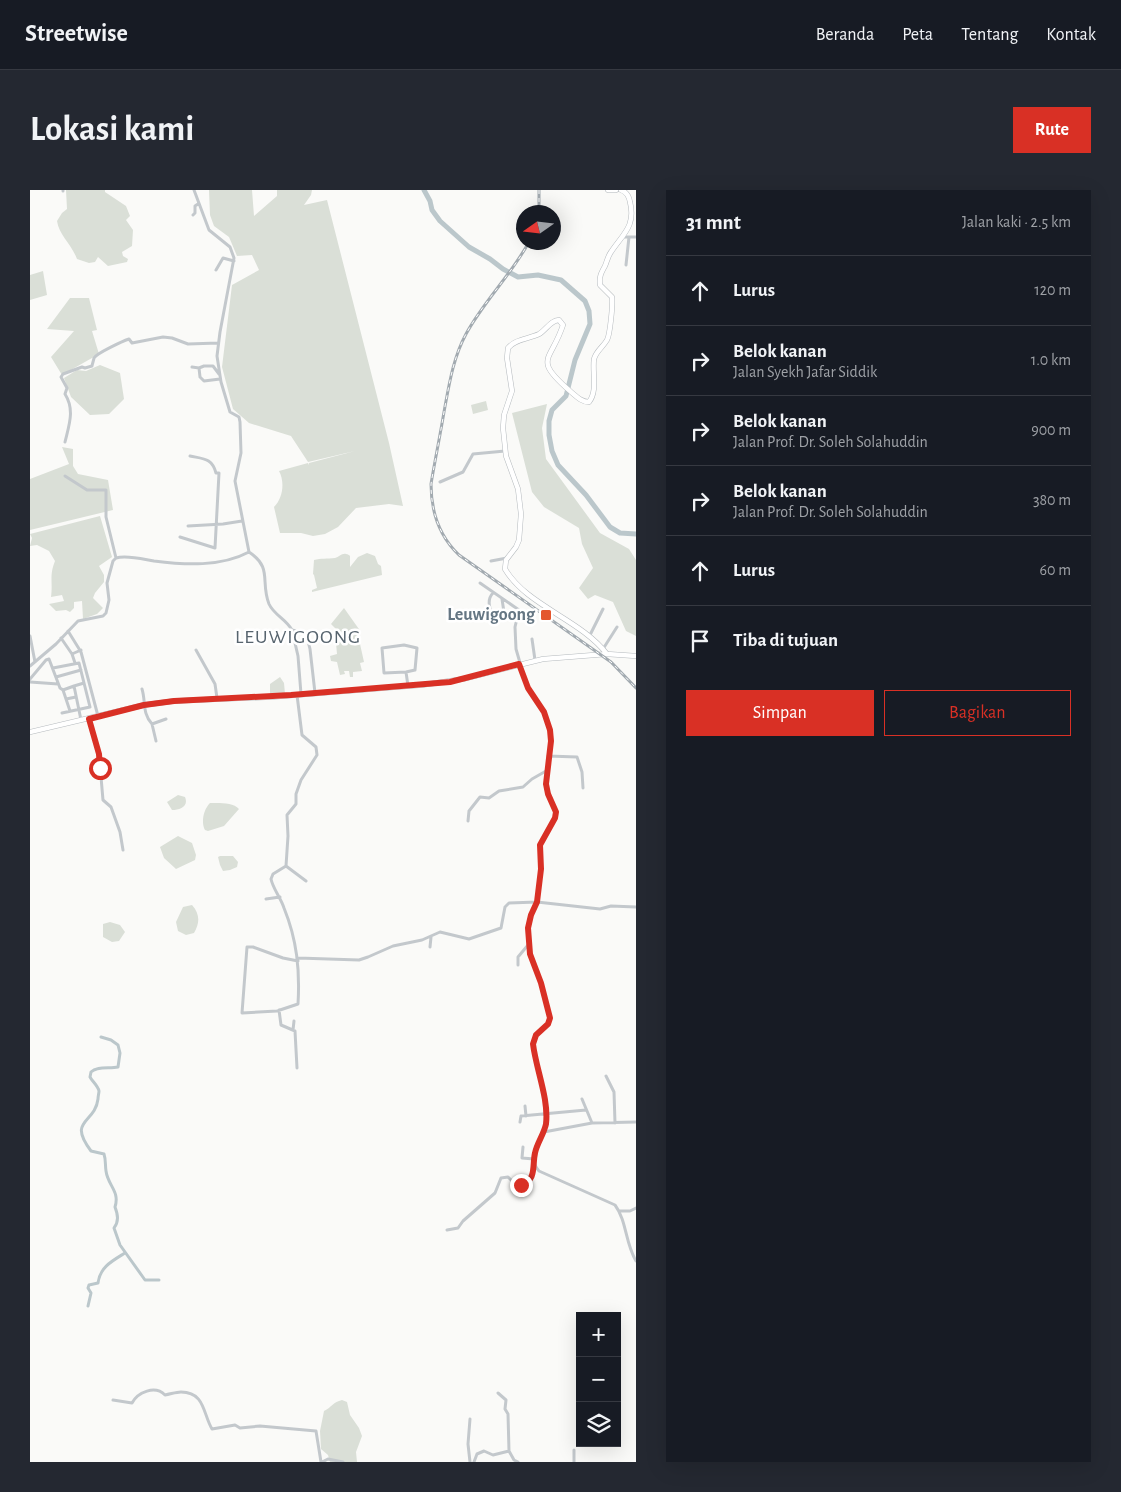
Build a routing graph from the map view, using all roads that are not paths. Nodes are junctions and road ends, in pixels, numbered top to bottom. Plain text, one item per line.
1 (194, 190) edge
2 (608, 190) edge
3 (616, 190) edge
4 (621, 190) edge
5 (198, 204) junction
6 (193, 215) dead end
7 (623, 237) junction
8 (629, 237) junction
9 (636, 237) edge
10 (234, 261) junction
11 (626, 265) dead end
12 (216, 270) dead end
13 (218, 343) junction
14 (192, 367) dead end
15 (199, 368) junction
16 (220, 377) junction
17 (65, 442) dead end
18 (505, 452) junction
19 (190, 456) dead end
20 (65, 476) dead end
21 (440, 482) dead end
22 (242, 521) junction
23 (216, 525) junction
24 (188, 526) dead end
25 (180, 537) dead end
26 (249, 552) junction
27 (116, 558) junction
28 (507, 558) junction
29 (491, 561) dead end
30 (480, 583) dead end
31 (493, 593) junction
32 (502, 598) junction
33 (603, 609) dead end
34 (494, 618) dead end
35 (505, 619) dead end
36 (617, 627) dead end
37 (292, 630) junction
38 (68, 631) junction
39 (284, 632) dead end
40 (590, 635) junction
41 (30, 636) edge
42 (61, 638) junction
43 (532, 639) dead end
44 (603, 649) junction
45 (80, 650) junction
46 (196, 650) dead end
47 (72, 654) junction
48 (607, 654) junction
49 (636, 656) edge
50 (535, 660) junction
51 (36, 662) junction
52 (75, 663) junction
53 (519, 664) junction
54 (30, 666) edge
55 (53, 668) junction
56 (80, 670) junction
57 (406, 672) junction
58 (56, 677) junction
59 (30, 678) edge
60 (30, 682) edge
61 (84, 683) junction
62 (58, 684) junction
63 (74, 686) junction
64 (408, 686) junction
65 (142, 689) dead end
66 (63, 690) junction
67 (315, 694) junction
68 (299, 695) junction
69 (76, 697) junction
70 (216, 698) junction
71 (66, 699) junction
72 (144, 705) junction
73 (80, 710) junction
74 (70, 711) junction
75 (62, 713) dead end
76 (98, 716) junction
77 (89, 719) junction
78 (166, 719) dead end
79 (81, 721) junction
80 (152, 724) junction
81 (30, 732) edge
82 (156, 741) dead end
83 (548, 756) junction
84 (546, 771) junction
85 (583, 788) dead end
86 (468, 822) dead end
87 (124, 850) dead end
88 (286, 866) junction
89 (306, 881) dead end
90 (280, 897) junction
91 (266, 898) dead end
92 (537, 902) junction
93 (636, 907) edge
94 (431, 937) junction
95 (528, 946) junction
96 (430, 947) dead end
97 (298, 959) junction
98 (518, 965) dead end
99 (279, 1010) junction
100 (294, 1021) dead end
101 (293, 1030) junction
102 (297, 1068) dead end
103 (606, 1076) dead end
104 (582, 1099) dead end
105 (525, 1106) dead end
106 (586, 1110) junction
107 (547, 1114) junction
108 (526, 1116) junction
109 (520, 1122) dead end
110 (636, 1122) edge
111 (592, 1123) junction
112 (616, 1123) junction
113 (544, 1132) junction
114 (523, 1147) dead end
115 (534, 1160) junction
116 (534, 1165) junction
117 (636, 1208) edge
118 (620, 1211) junction
119 (447, 1230) dead end
120 (636, 1261) edge
121 (498, 1393) dead end
122 (113, 1400) dead end
123 (470, 1419) dead end
124 (574, 1450) dead end
125 (509, 1451) junction
126 (322, 1462) edge
127 (342, 1462) edge
128 (470, 1462) edge
129 (474, 1462) edge
130 (518, 1462) edge
131 (574, 1462) edge

1 - 5 street
2 - 3 main road
4 - 7 main road
5 - 6 street
5 - 10 street
7 - 8 street
7 - 18 main road
8 - 9 street
8 - 11 street
10 - 12 street
10 - 13 street
13 - 16 street
13 - 17 street
14 - 15 street
15 - 16 street
15 - 16 street
16 - 22 street
18 - 21 street
18 - 28 main road
19 - 23 street
20 - 27 street
22 - 23 street
22 - 26 street
23 - 24 street
23 - 25 street
26 - 27 street
26 - 37 street
27 - 38 street
28 - 29 street
28 - 40 main road
30 - 31 street
31 - 32 street
31 - 34 street
32 - 35 street
32 - 53 street
33 - 40 street
36 - 44 street
37 - 39 street
37 - 67 street
37 - 68 street
38 - 42 street
38 - 45 street
40 - 44 main road
41 - 51 street
42 - 47 street
42 - 51 street
43 - 50 street
44 - 48 main road
45 - 47 street
45 - 76 street
46 - 70 street
47 - 52 street
48 - 49 main road
48 - 50 main road
50 - 53 main road
51 - 54 street
52 - 55 street
52 - 56 street
53 - 64 main road
53 - 83 street
55 - 58 street
55 - 59 street
56 - 58 street
56 - 61 street
57 - 57 street
57 - 64 street
58 - 62 street
60 - 62 street
61 - 63 street
61 - 73 street
62 - 66 street
63 - 66 street
63 - 69 street
64 - 67 main road
65 - 72 street
66 - 71 street
67 - 68 main road
68 - 70 main road
68 - 88 street
69 - 71 street
69 - 73 street
70 - 72 main road
71 - 74 street
72 - 76 main road
72 - 80 street
73 - 74 street
73 - 79 street
74 - 75 street
76 - 77 main road
77 - 79 main road
77 - 87 street
78 - 80 street
79 - 81 main road
80 - 82 street
83 - 84 street
83 - 85 street
84 - 86 street
84 - 92 street
88 - 89 street
88 - 90 street
90 - 91 street
90 - 97 street
92 - 93 street
92 - 94 street
92 - 95 street
94 - 96 street
94 - 97 street
95 - 98 street
95 - 107 street
97 - 99 street
97 - 99 street
99 - 101 street
100 - 101 street
101 - 102 street
103 - 112 street
104 - 106 street
105 - 108 street
106 - 107 street
106 - 111 street
107 - 108 street
107 - 113 street
108 - 109 street
110 - 112 street
111 - 112 street
111 - 113 street
113 - 115 street
114 - 115 street
115 - 116 street
116 - 118 street
116 - 119 street
117 - 118 street
118 - 120 street
121 - 125 street
122 - 126 street
123 - 128 street
124 - 131 street
125 - 129 street
125 - 130 street
126 - 127 street

